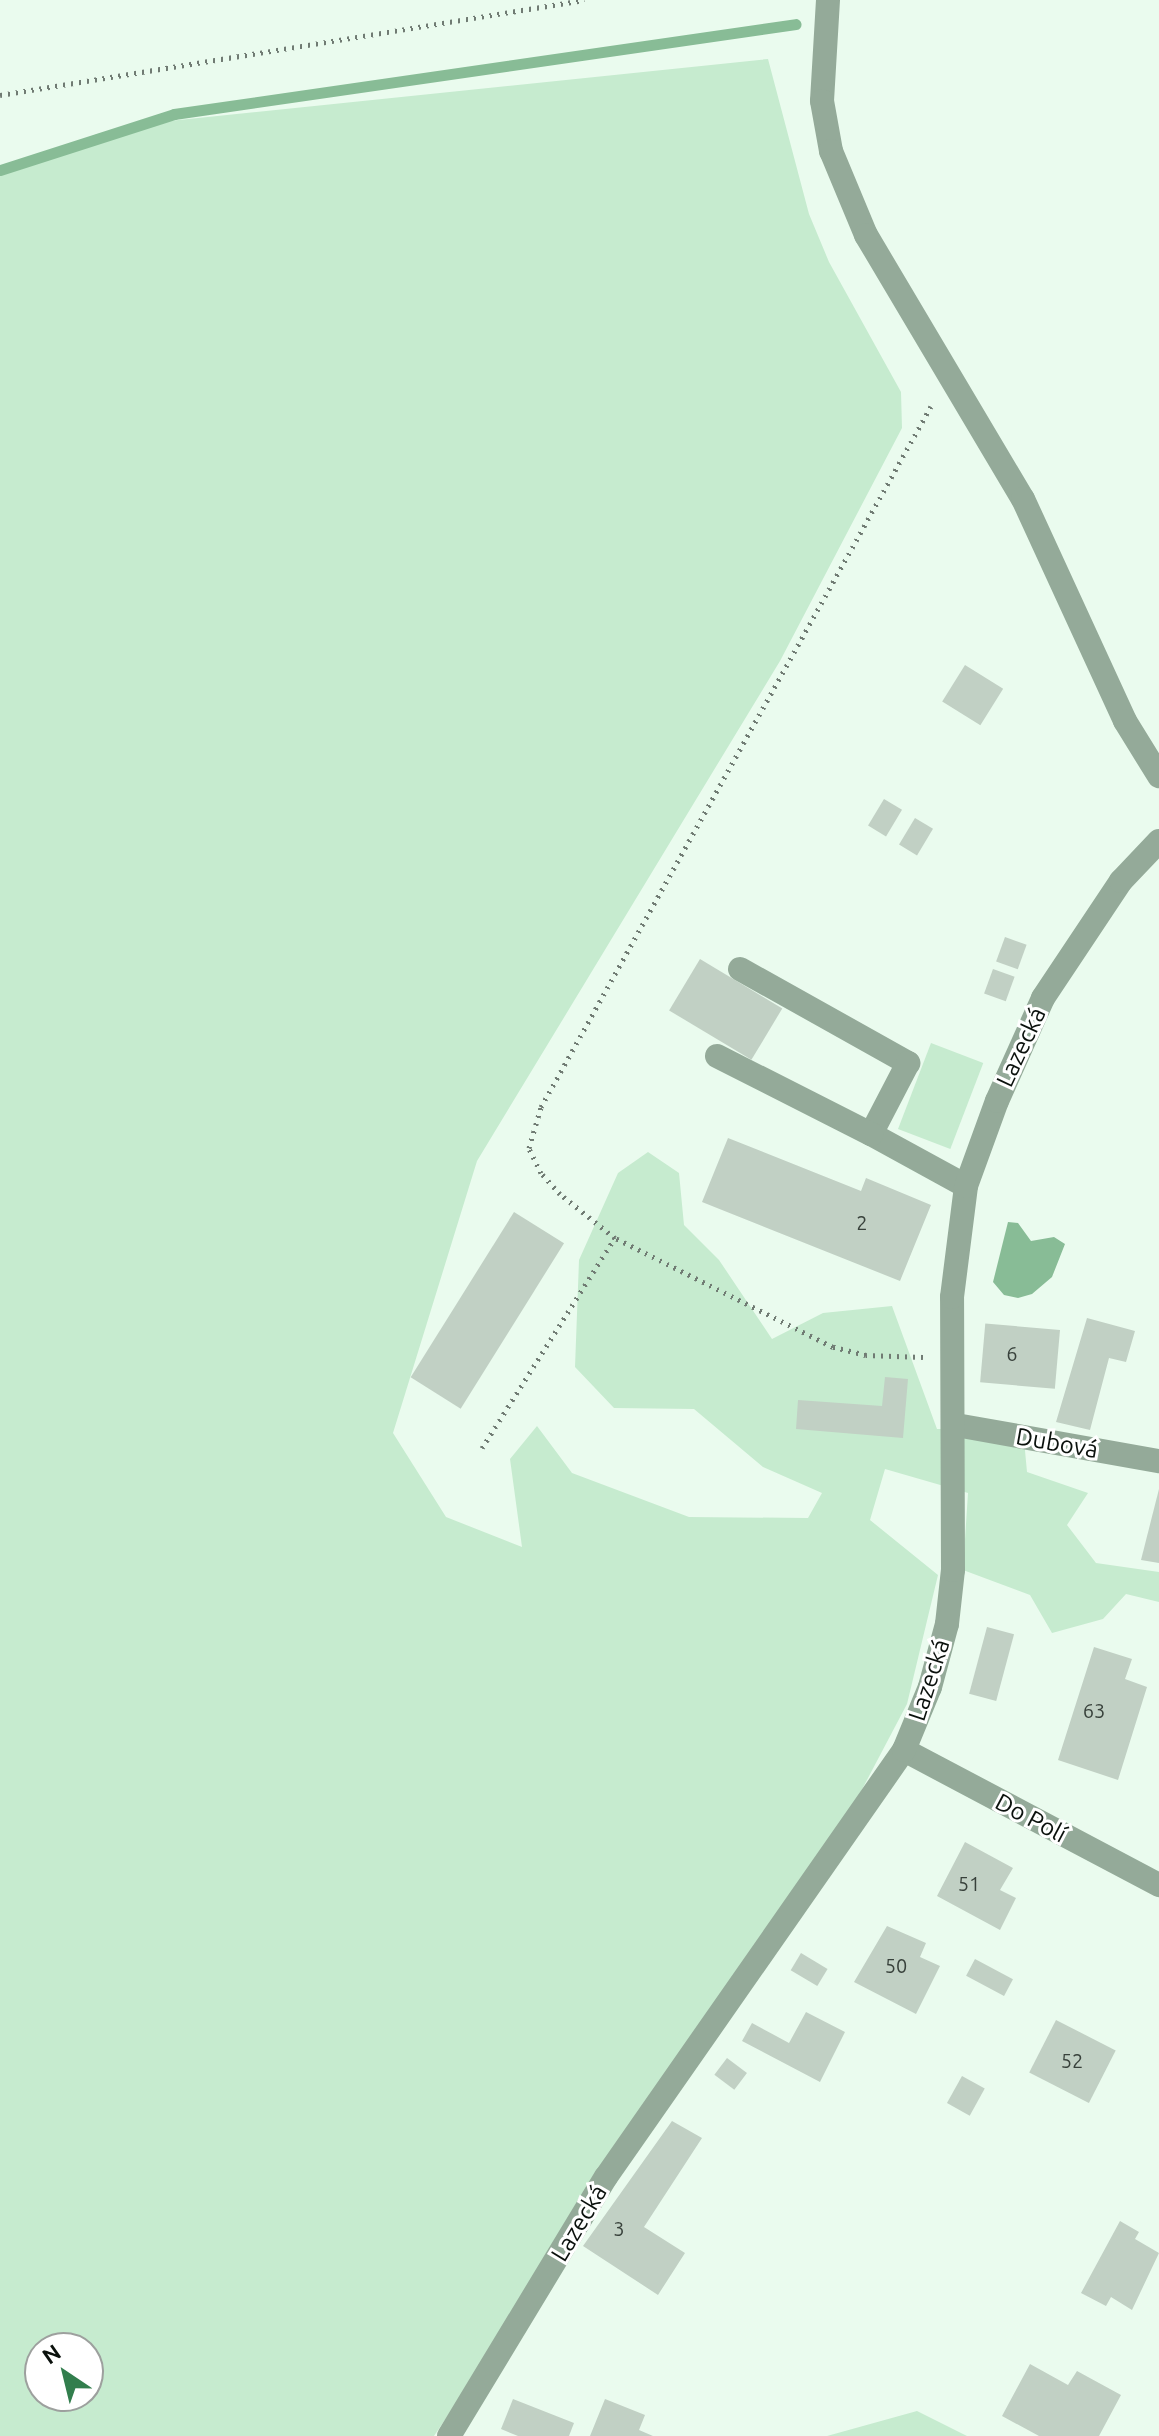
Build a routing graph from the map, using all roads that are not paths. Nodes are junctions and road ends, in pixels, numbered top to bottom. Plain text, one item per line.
1 (828, 0) edge
2 (1159, 776) edge
3 (1159, 841) edge
4 (740, 969) dead end
5 (717, 1056) dead end
6 (871, 1134) junction
7 (966, 1186) junction
8 (956, 1425) junction
9 (1159, 1461) edge
10 (904, 1750) junction
11 (1159, 1885) edge
12 (449, 2436) edge

1 - 2 street
3 - 7 street, Lazecká
4 - 6 street
5 - 6 street
6 - 7 street
7 - 8 street, Lazecká
8 - 9 street, Dubová
8 - 10 street, Lazecká
10 - 11 street, Do Polí
10 - 12 street, Lazecká

